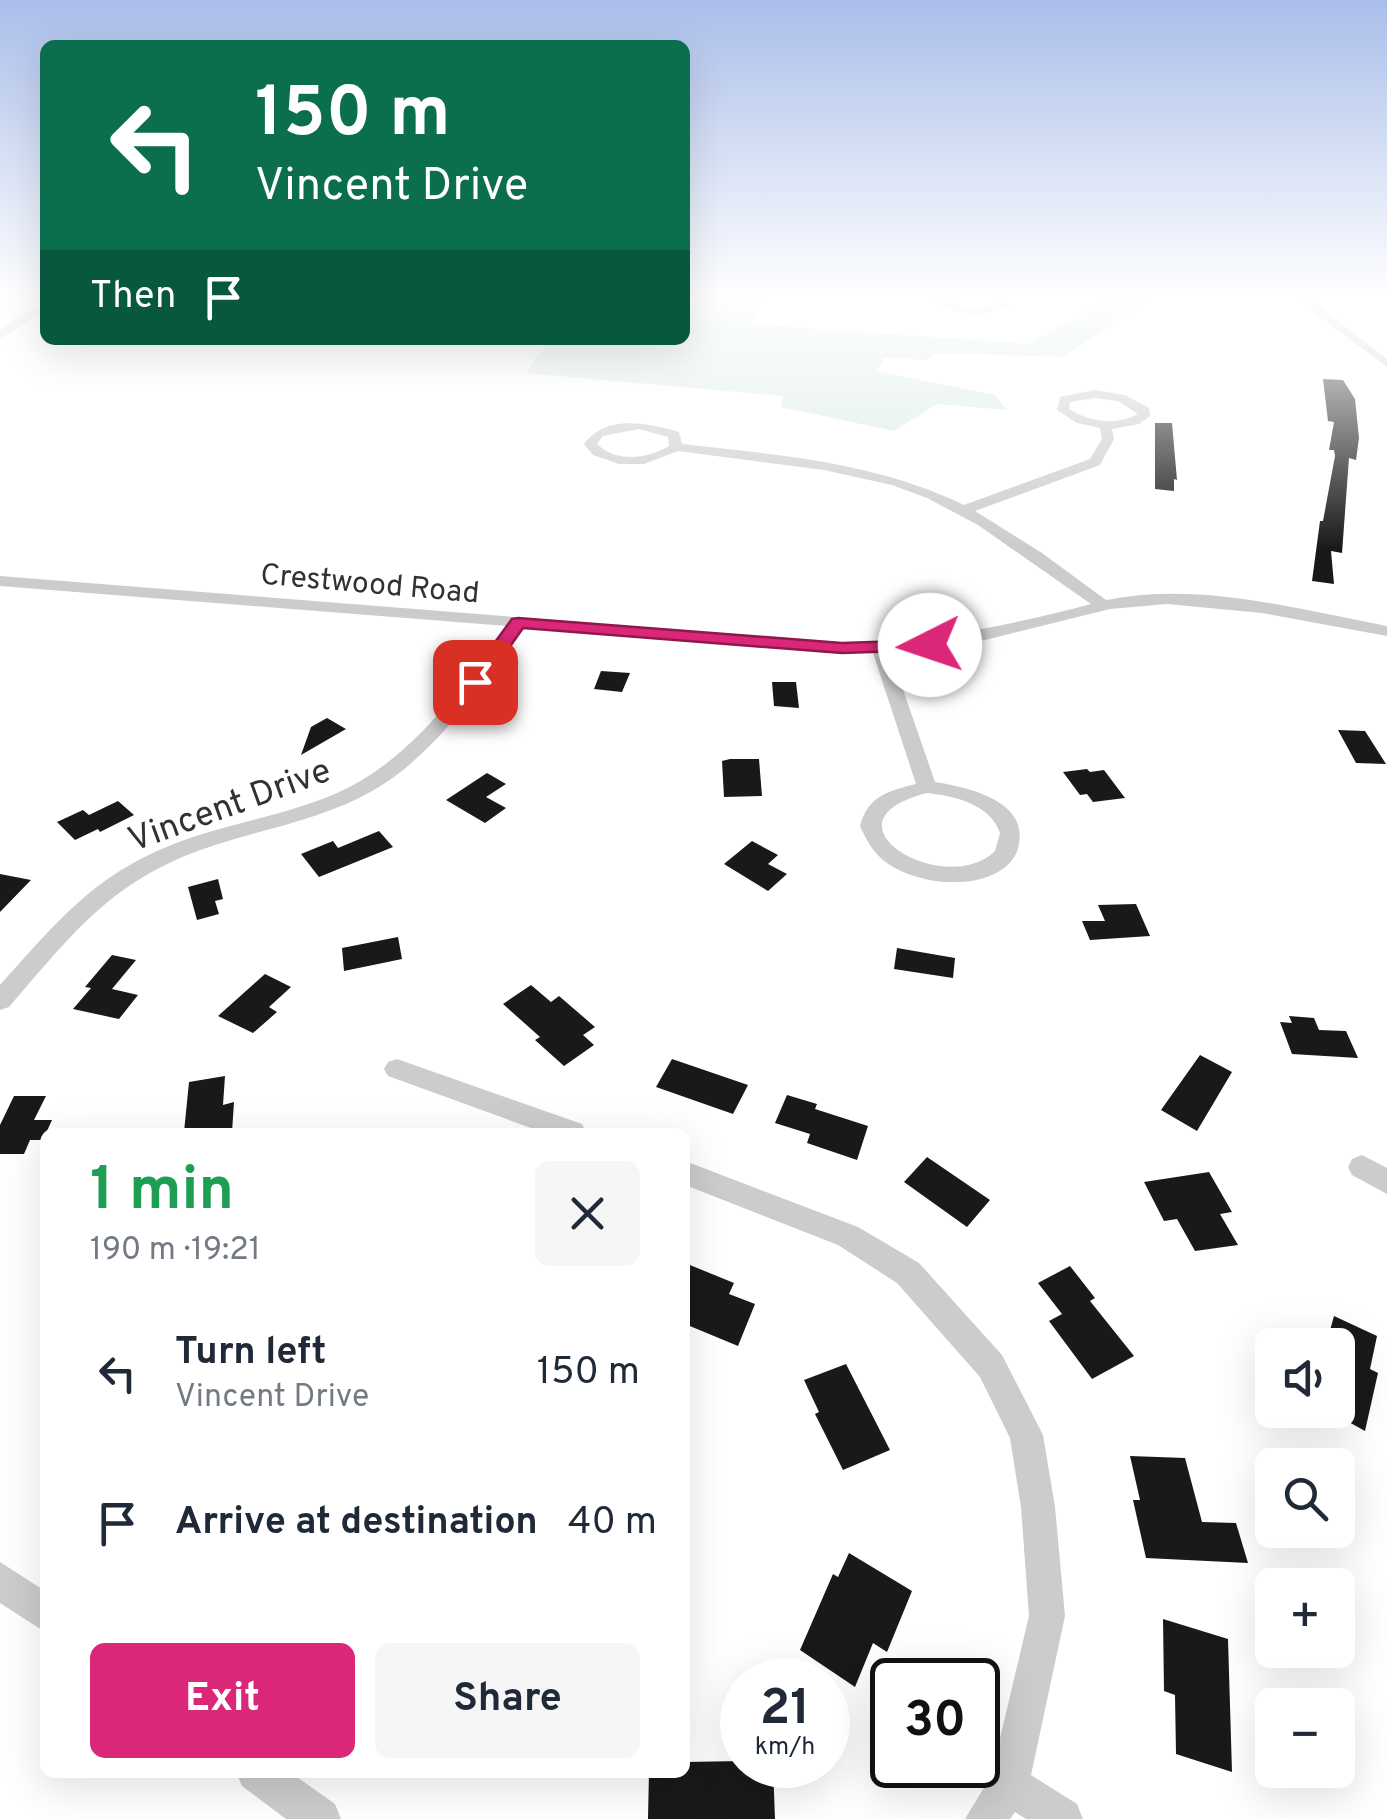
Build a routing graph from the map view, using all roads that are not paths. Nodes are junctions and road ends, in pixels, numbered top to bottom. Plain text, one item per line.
1 (1105, 424) junction
2 (676, 447) junction
3 (964, 510) junction
4 (0, 581) edge
5 (1104, 606) junction
6 (518, 623) junction
7 (1387, 631) edge
8 (880, 648) junction
9 (927, 787) junction
10 (1, 999) edge
11 (397, 1070) dead end
12 (561, 1128) edge
13 (1362, 1168) dead end
14 (690, 1175) edge
15 (1387, 1182) edge
16 (0, 1580) edge
17 (40, 1610) edge
18 (264, 1778) edge
19 (1009, 1784) junction
20 (320, 1819) edge
21 (986, 1819) edge
22 (1062, 1819) edge

1 - 1 street
1 - 3 street
2 - 2 street
2 - 3 street
3 - 5 street
4 - 6 street, Crestwood Road
5 - 7 street, Crestwood Road
5 - 8 street, Crestwood Road
6 - 8 street, Crestwood Road
6 - 10 street, Vincent Drive
8 - 9 street
9 - 9 street
11 - 12 street
13 - 15 street
14 - 19 street
16 - 17 street
18 - 20 street
19 - 21 street
19 - 22 street

